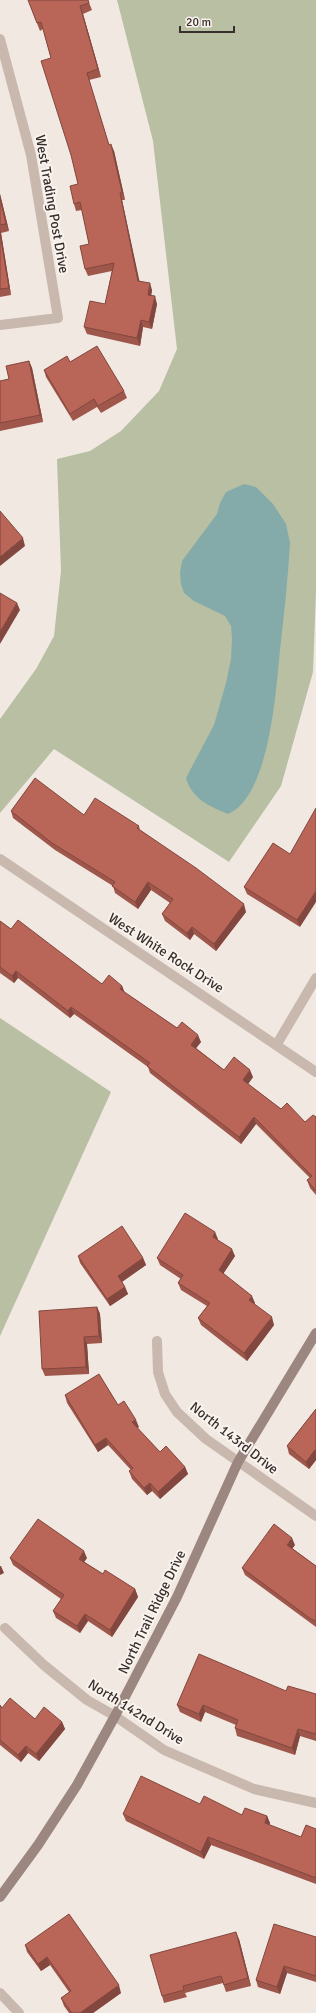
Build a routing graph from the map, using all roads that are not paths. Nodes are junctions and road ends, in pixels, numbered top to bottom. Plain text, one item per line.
1 (0, 39) edge
2 (0, 325) edge
3 (0, 859) edge
4 (316, 978) edge
5 (277, 1044) junction
6 (316, 1072) edge
7 (316, 1333) edge
8 (157, 1341) dead end
9 (238, 1462) junction
10 (316, 1516) edge
11 (5, 1628) dead end
12 (115, 1716) junction
13 (316, 1802) edge
14 (0, 1897) edge
15 (0, 1993) edge
16 (19, 2013) edge

1 - 2 street, West Trading Post Drive
3 - 5 street, West White Rock Drive
4 - 5 street
5 - 6 street, West White Rock Drive
7 - 9 street, North Trail Ridge Drive
8 - 9 street, North 143rd Drive
9 - 10 street, North 143rd Drive
9 - 12 street, North Trail Ridge Drive
11 - 12 street, North 142nd Drive
12 - 13 street, North 142nd Drive
12 - 14 street, North Trail Ridge Drive
15 - 16 street

